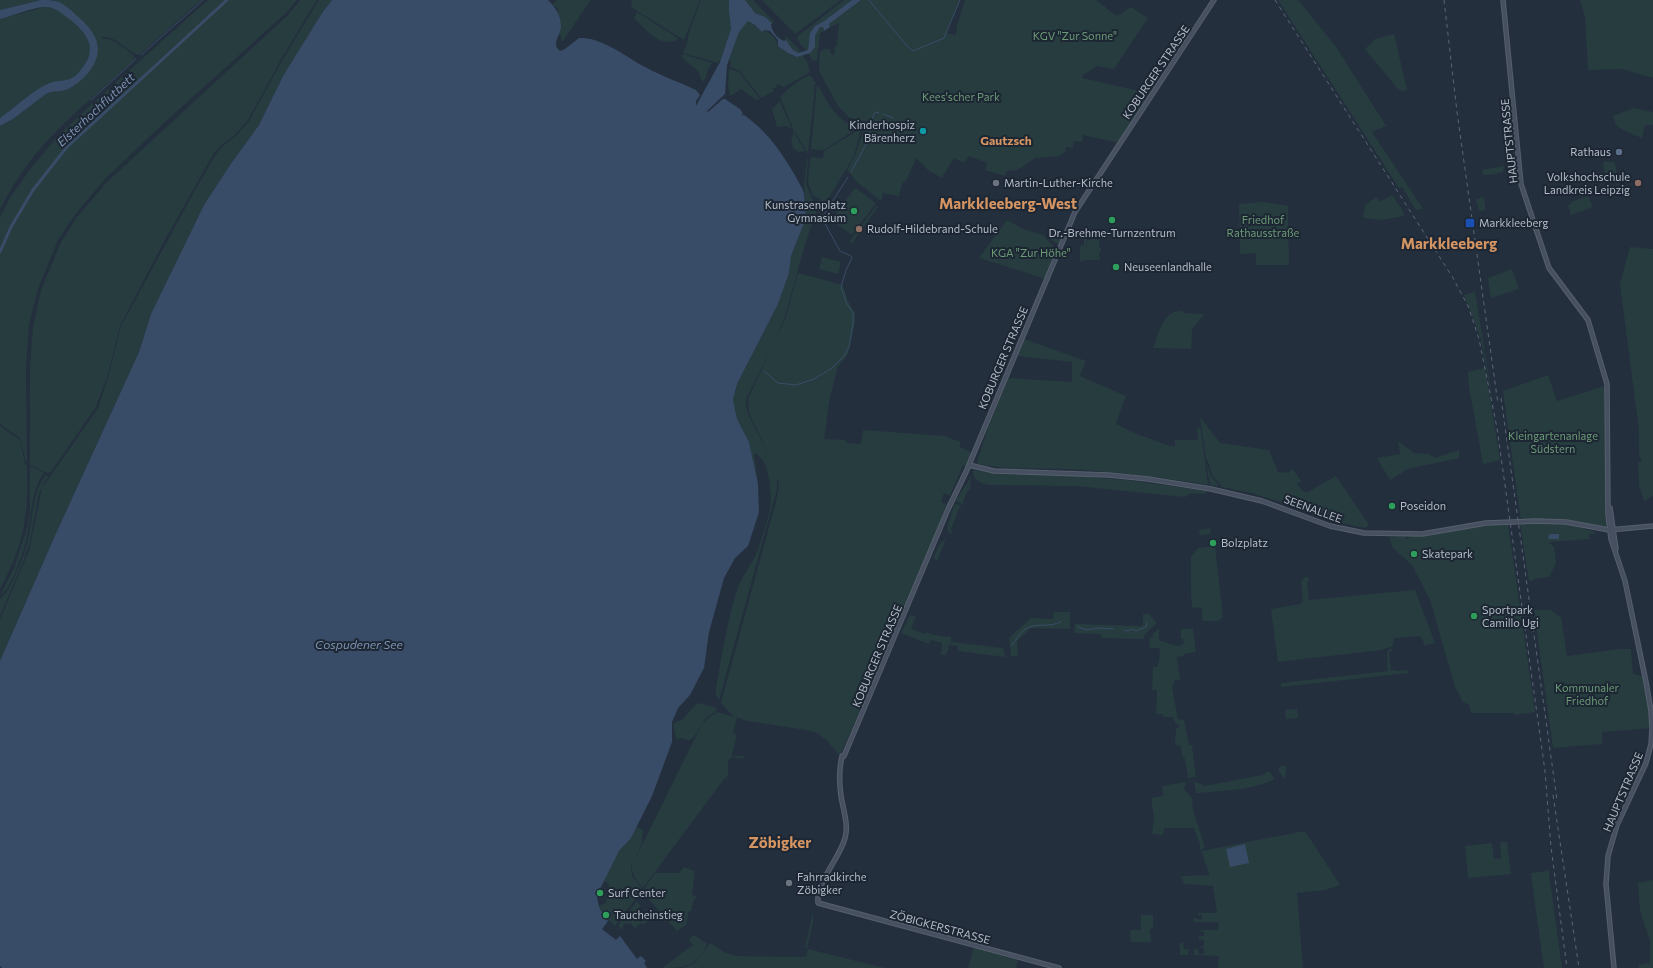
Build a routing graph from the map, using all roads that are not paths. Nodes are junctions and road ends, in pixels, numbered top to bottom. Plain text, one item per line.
1 (1214, 0) edge
2 (1503, 0) edge
3 (969, 465) junction
4 (1653, 526) edge
5 (1612, 530) junction
6 (817, 902) joint
7 (1058, 968) edge
8 (1614, 968) edge

1 - 3 main road, KOBURGER STRASSE
2 - 5 main road, HAUPTSTRASSE
3 - 5 main road, SEENALLEE
3 - 6 main road, KOBURGER STRASSE
4 - 5 main road, SEENALLEE
5 - 8 main road, HAUPTSTRASSE
6 - 7 main road, ZÖBIGKERSTRASSE

